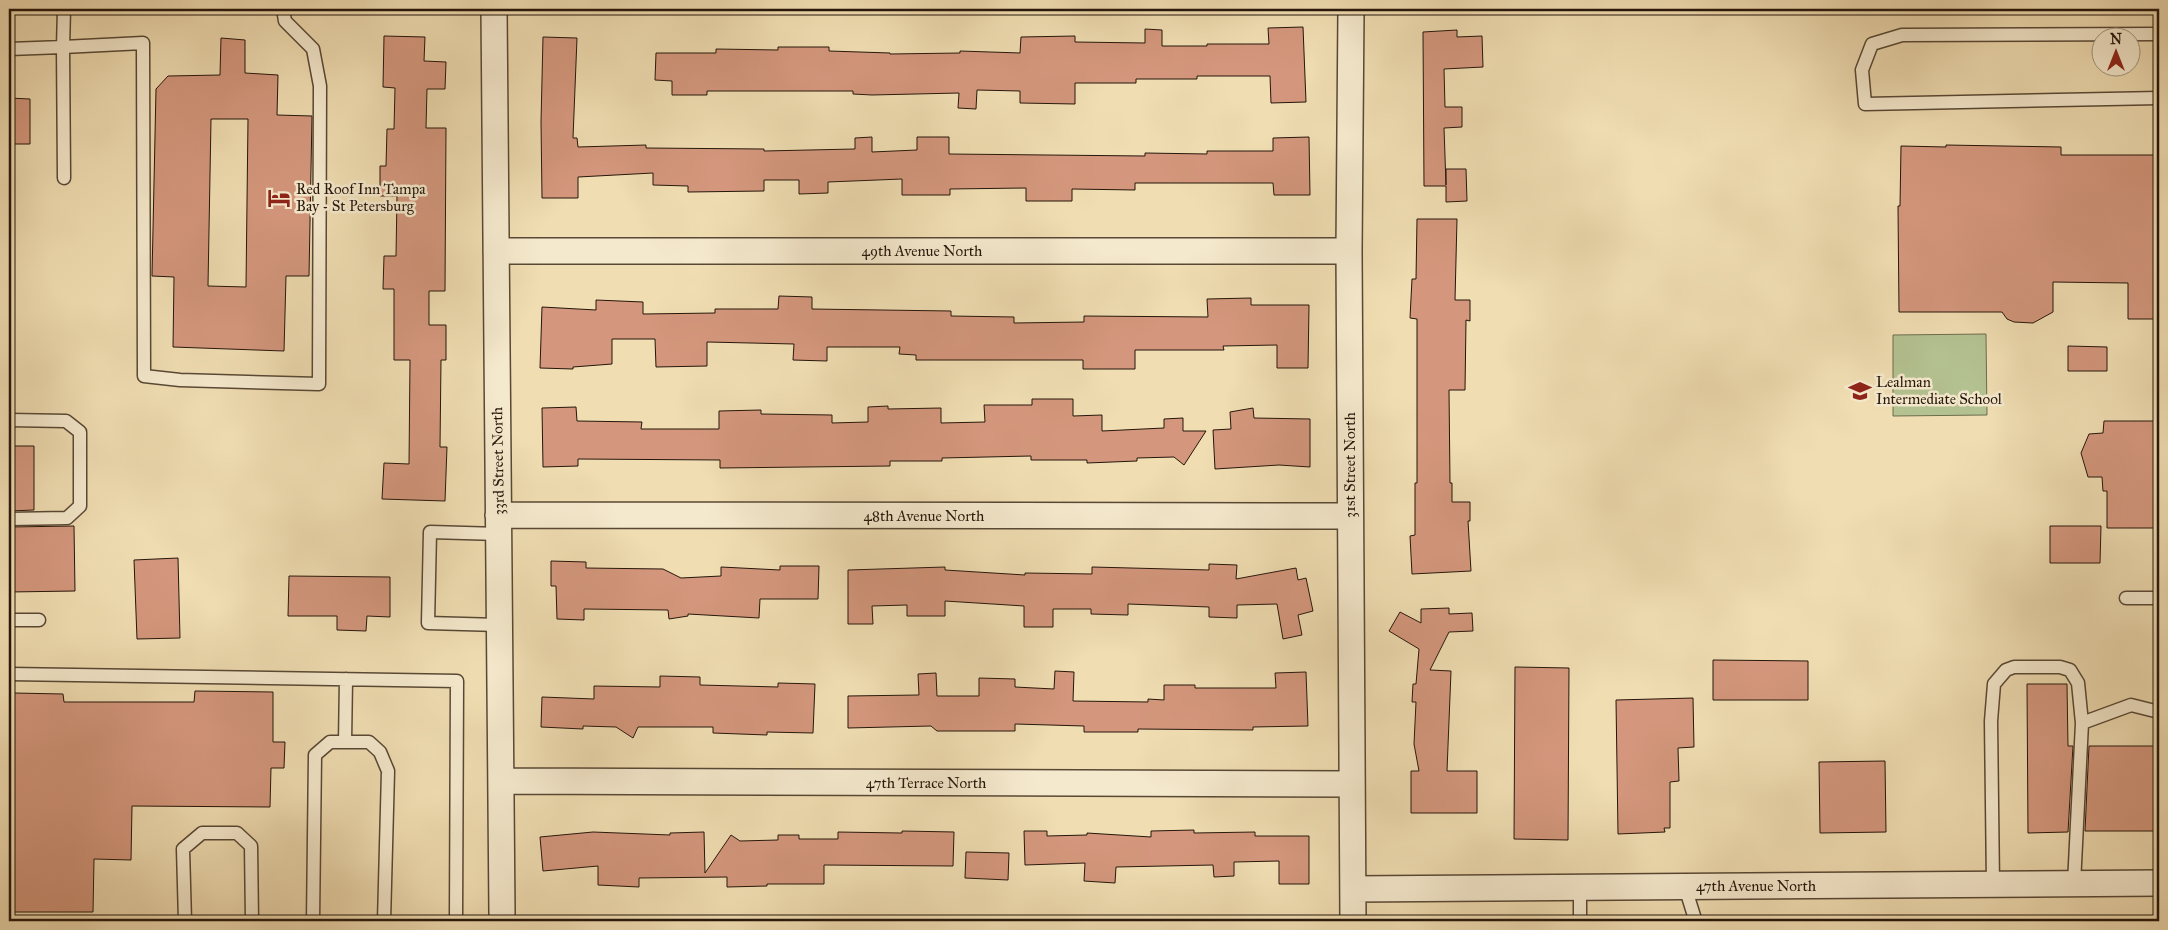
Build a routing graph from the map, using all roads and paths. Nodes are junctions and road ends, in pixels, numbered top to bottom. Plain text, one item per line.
1 (64, 9) edge
2 (283, 9) edge
3 (494, 9) edge
4 (1351, 9) edge
5 (2159, 34) edge
6 (63, 47) junction
7 (9, 49) edge
8 (2159, 98) edge
9 (64, 178) dead end
10 (496, 251) junction
11 (1349, 251) junction
12 (9, 420) edge
13 (1350, 516) junction
14 (9, 519) edge
15 (499, 524) junction
16 (2126, 598) dead end
17 (2159, 598) edge
18 (9, 620) edge
19 (39, 620) dead end
20 (499, 625) junction
21 (9, 674) edge
22 (346, 679) junction
23 (2159, 712) edge
24 (2082, 724) junction
25 (345, 742) junction
26 (501, 782) junction
27 (1352, 784) junction
28 (2159, 883) edge
29 (1993, 884) junction
30 (2074, 884) junction
31 (1580, 887) junction
32 (1686, 887) junction
33 (1353, 889) junction
34 (502, 913) dead end
35 (185, 921) edge
36 (252, 921) edge
37 (313, 921) edge
38 (384, 921) edge
39 (456, 921) edge
40 (1353, 921) edge
41 (1580, 921) edge
42 (1694, 921) edge

1 - 6 lane
2 - 6 lane
3 - 10 street, 33rd Street North
4 - 11 street, 31st Street North
5 - 8 lane
6 - 7 lane
6 - 9 lane
10 - 11 street, 49th Avenue North
10 - 15 street, 33rd Street North
11 - 13 street, 31st Street North
12 - 14 lane
13 - 15 street, 48th Avenue North
13 - 27 street, 31st Street North
15 - 20 street, 33rd Street North
15 - 20 lane
16 - 17 lane
18 - 19 lane
20 - 26 street, 33rd Street North
21 - 22 lane
22 - 25 lane
22 - 39 lane
23 - 24 lane
24 - 29 lane
24 - 30 lane
25 - 37 lane
25 - 38 lane
26 - 27 street, 47th Terrace North
26 - 34 street, 33rd Street North
27 - 33 street, 31st Street North
28 - 30 street, 47th Avenue North
29 - 30 street, 47th Avenue North
29 - 32 street, 47th Avenue North
31 - 32 street, 47th Avenue North
31 - 33 street, 47th Avenue North
31 - 41 lane
32 - 42 lane
33 - 40 street, 31st Street North
35 - 36 lane

